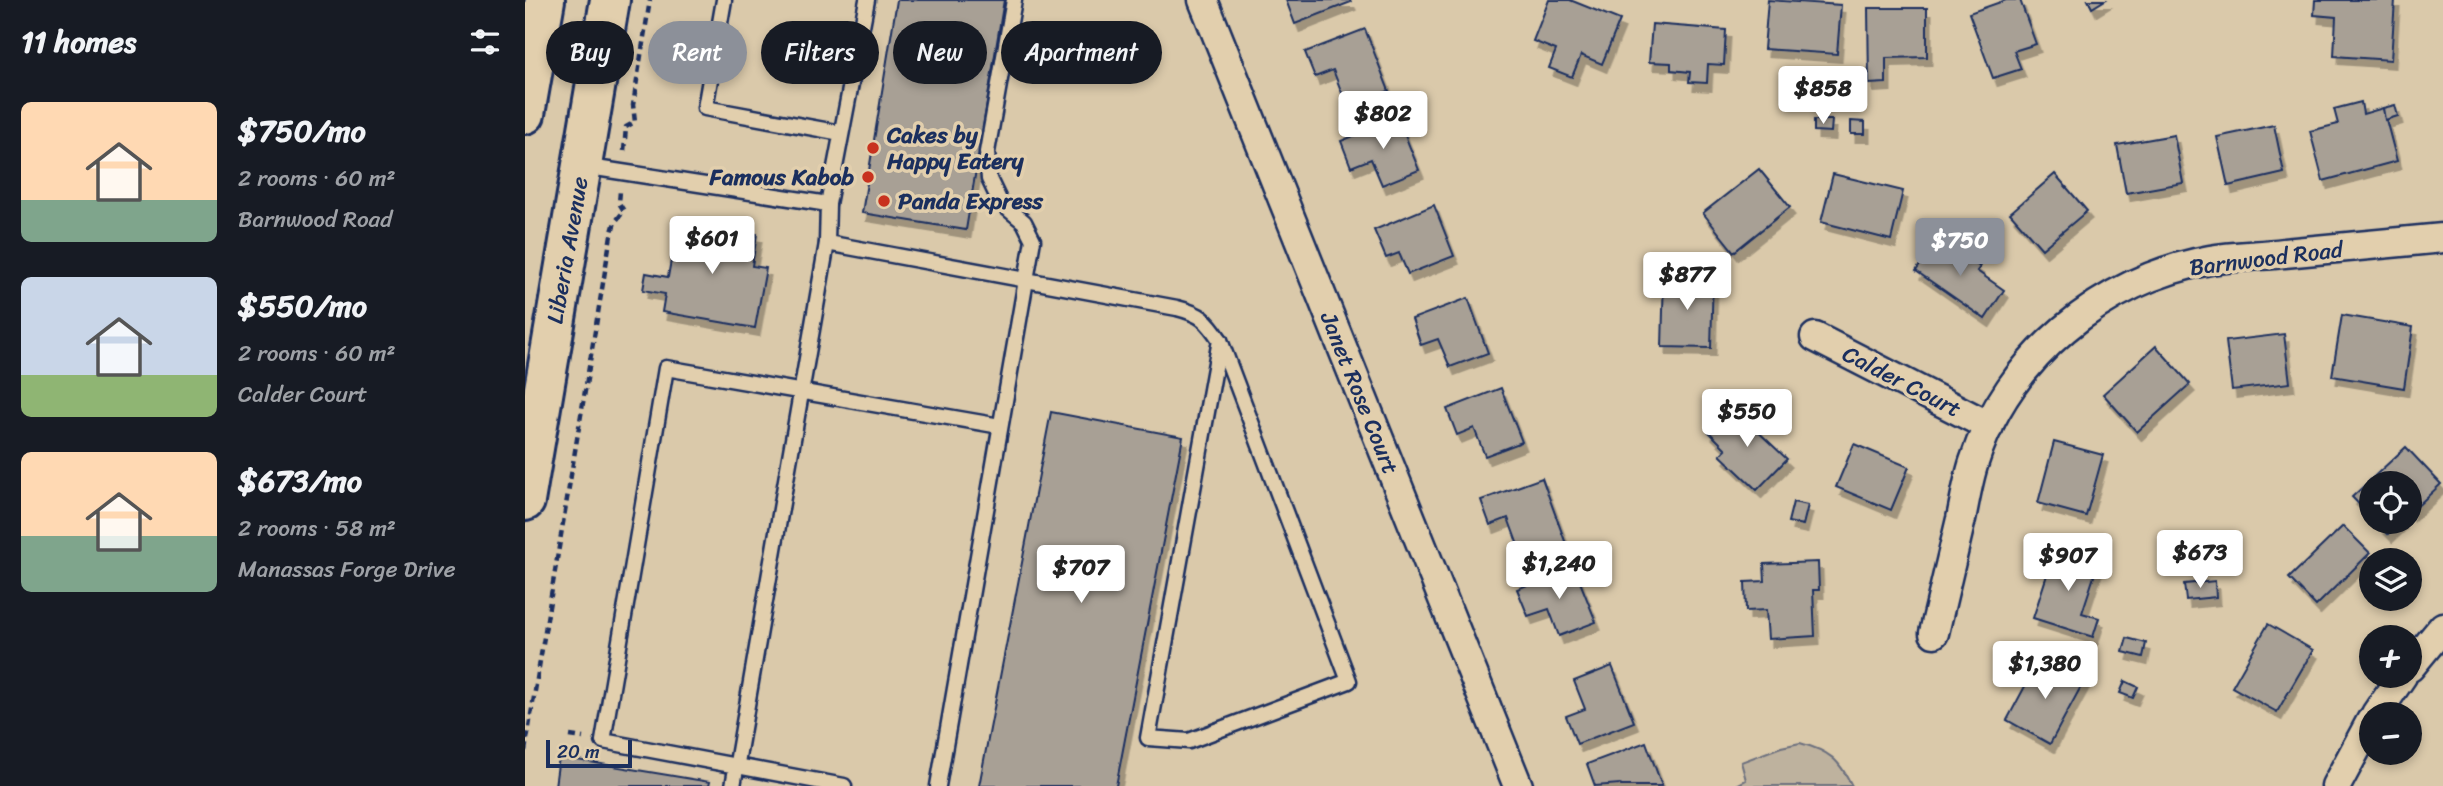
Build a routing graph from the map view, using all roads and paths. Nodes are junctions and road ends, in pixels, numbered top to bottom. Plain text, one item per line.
1 (545, 0) edge
2 (610, 0) edge
3 (650, 0) edge
4 (724, 0) edge
5 (867, 0) edge
6 (1014, 0) edge
7 (1203, 0) edge
8 (525, 114) edge
9 (626, 127) dead end
10 (841, 133) junction
11 (582, 166) junction
12 (619, 203) dead end
13 (828, 204) junction
14 (2443, 238) edge
15 (827, 243) junction
16 (1025, 280) junction
17 (1815, 337) dead end
18 (1220, 340) junction
19 (801, 392) junction
20 (1000, 426) junction
21 (1989, 426) junction
22 (525, 501) edge
23 (2443, 628) edge
24 (1934, 632) dead end
25 (2422, 653) edge
26 (2359, 743) edge
27 (525, 751) edge
28 (737, 766) junction
29 (733, 786) edge
30 (844, 786) edge
31 (938, 786) edge
32 (1518, 786) edge
33 (2336, 786) edge

1 - 8 highway
2 - 11 highway, Liberia Avenue
3 - 9 path
4 - 10 lane
5 - 10 lane
6 - 16 lane
7 - 32 street, Janet Rose Court
10 - 13 lane
11 - 13 lane
11 - 22 highway, Liberia Avenue
12 - 27 path
13 - 15 lane
14 - 21 street, Barnwood Road
15 - 16 lane
15 - 19 lane
16 - 18 lane
16 - 20 lane
17 - 21 street, Calder Court
18 - 18 lane
19 - 20 lane
19 - 28 lane
19 - 28 lane
20 - 31 lane
21 - 24 street, Barnwood Road
23 - 25 street
26 - 33 street
28 - 29 lane
28 - 30 lane

